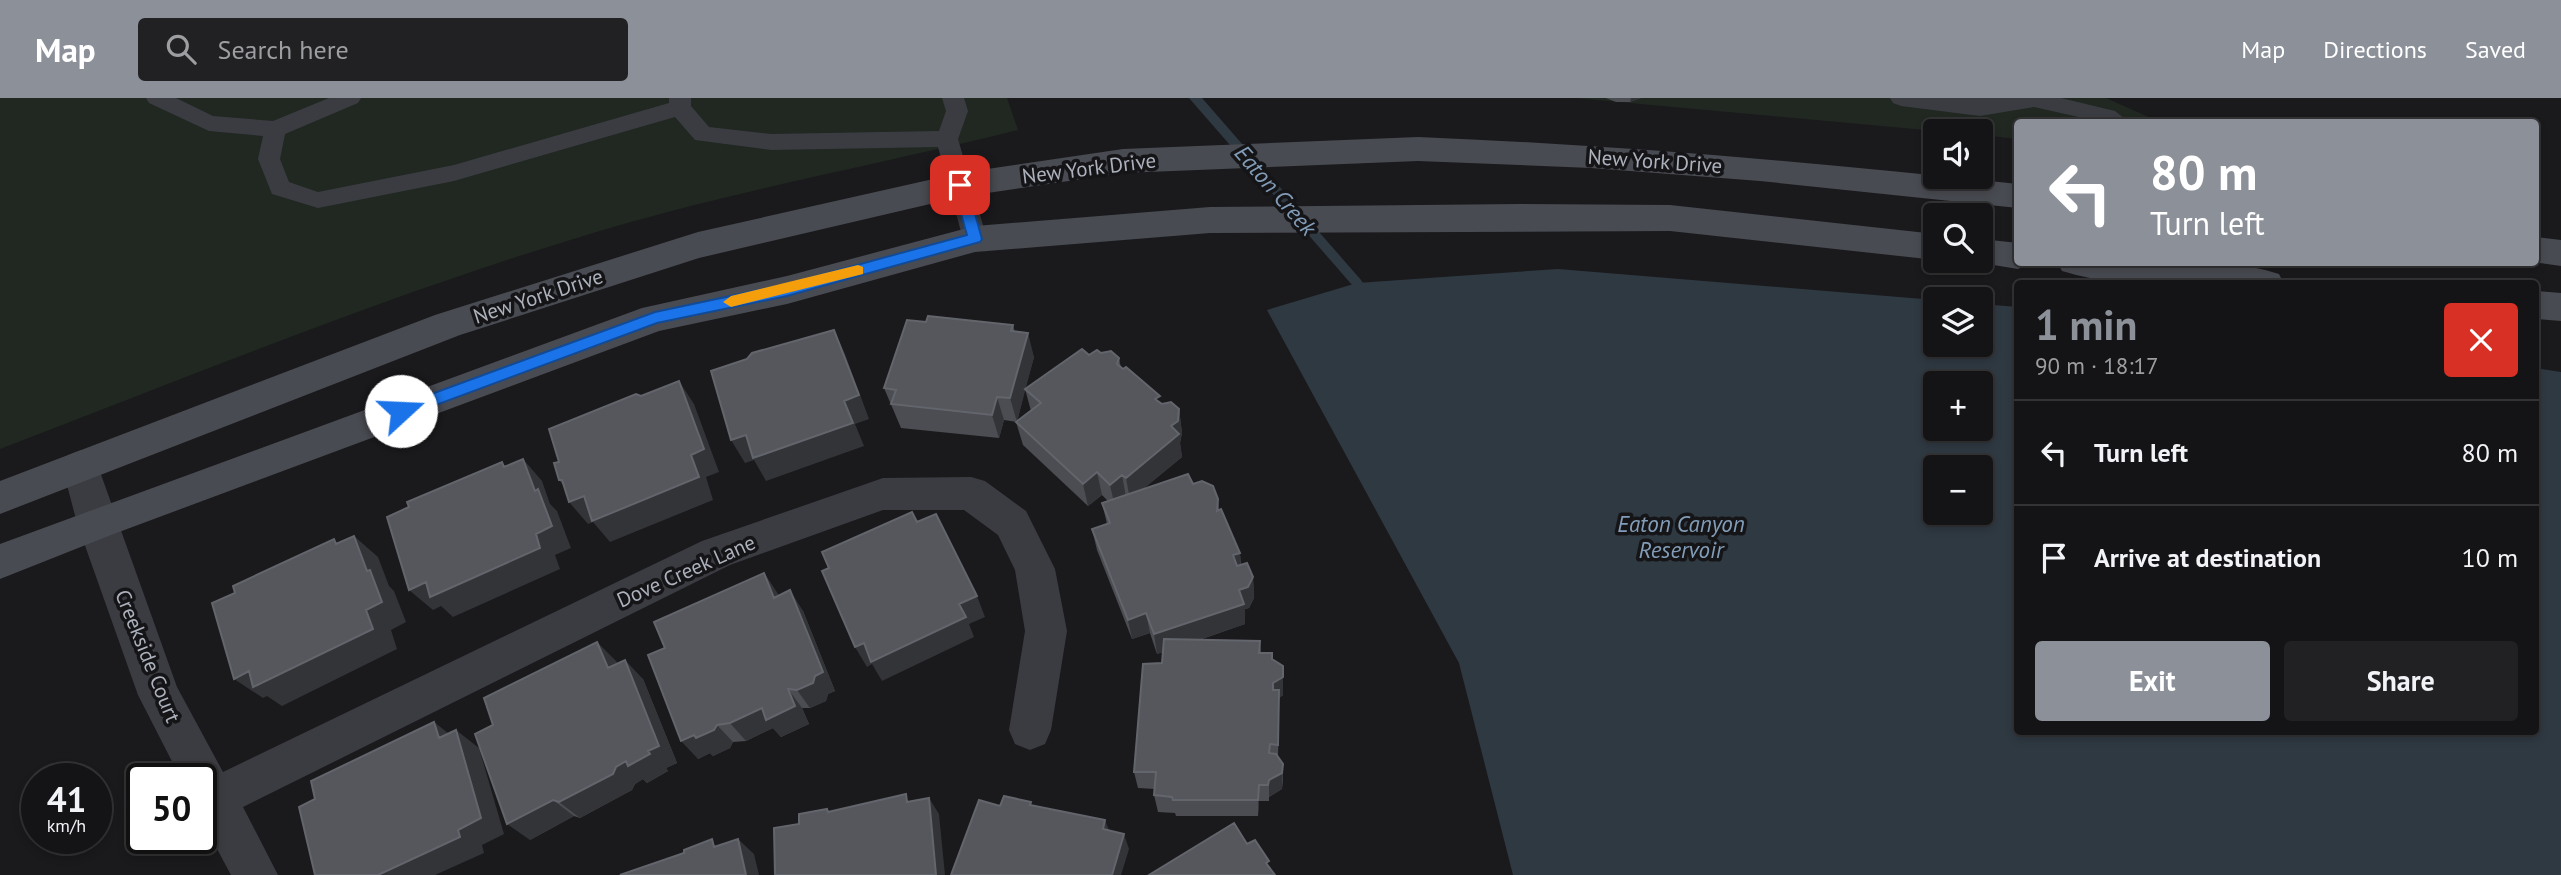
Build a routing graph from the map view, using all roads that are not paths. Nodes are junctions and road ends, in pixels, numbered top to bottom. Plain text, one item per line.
1 (157, 98) edge
2 (350, 98) edge
3 (953, 98) edge
4 (1901, 98) edge
5 (2030, 99) edge
6 (680, 103) edge
7 (2112, 119) edge
8 (275, 128) junction
9 (947, 139) junction
10 (960, 185) junction
11 (2014, 196) edge
12 (975, 239) junction
13 (1923, 246) edge
14 (2539, 250) edge
15 (1993, 253) edge
16 (2561, 253) edge
17 (2014, 256) edge
18 (2109, 266) edge
19 (2232, 280) edge
20 (2539, 305) edge
21 (2561, 307) edge
22 (81, 466) junction
23 (0, 498) edge
24 (97, 523) junction
25 (0, 562) edge
26 (1030, 730) dead end
27 (196, 763) edge
28 (217, 798) edge
29 (217, 803) edge
30 (255, 875) edge

1 - 8 lane
2 - 8 lane
3 - 9 lane
4 - 5 lane
5 - 7 lane
6 - 8 lane
6 - 9 lane
9 - 10 lane
10 - 11 main road, New York Drive
10 - 12 lane
10 - 22 main road, New York Drive
12 - 13 main road
12 - 24 main road
14 - 16 main road
15 - 17 main road
18 - 19 main road
20 - 21 main road
22 - 23 main road, New York Drive
22 - 24 street, Creekside Court
24 - 25 main road
24 - 27 street, Creekside Court
26 - 28 street, Dove Creek Lane
29 - 30 street, Creekside Court

